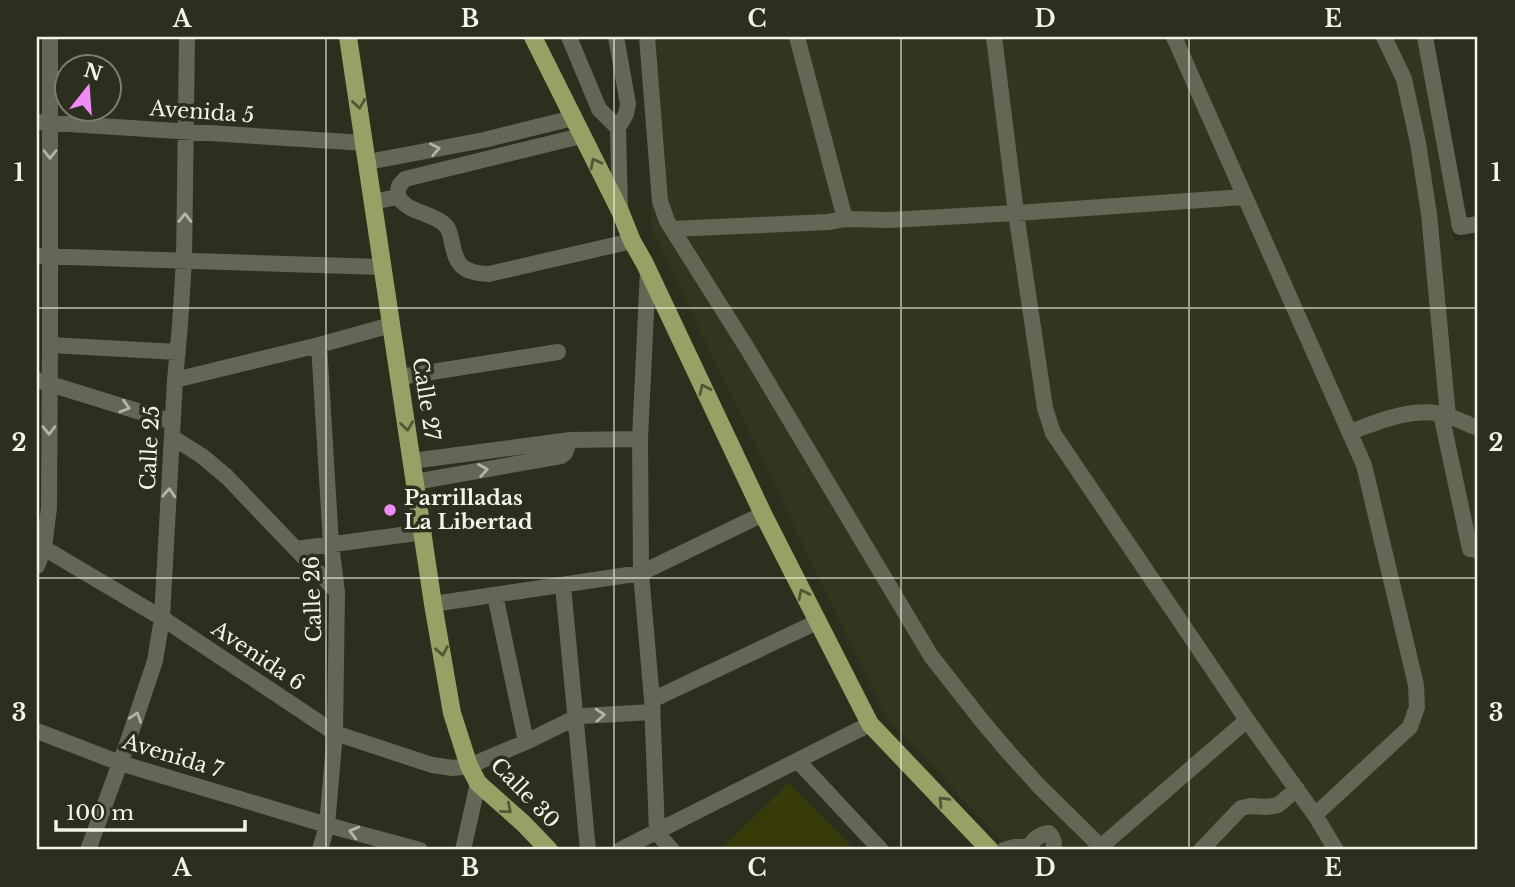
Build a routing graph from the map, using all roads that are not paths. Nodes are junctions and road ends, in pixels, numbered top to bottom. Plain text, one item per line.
1 (50, 37) edge
2 (187, 37) edge
3 (348, 37) edge
4 (533, 37) edge
5 (569, 37) edge
6 (615, 37) edge
7 (647, 37) edge
8 (797, 37) edge
9 (994, 37) edge
10 (1174, 37) edge
11 (1384, 37) edge
12 (1425, 37) edge
13 (573, 118) junction
14 (43, 122) edge
15 (618, 128) junction
16 (187, 132) junction
17 (581, 136) junction
18 (365, 143) junction
19 (368, 162) junction
20 (397, 197) junction
21 (1244, 197) junction
22 (373, 202) junction
23 (620, 211) junction
24 (1016, 213) junction
25 (845, 219) junction
26 (1478, 224) edge
27 (672, 229) junction
28 (632, 241) junction
29 (43, 256) edge
30 (184, 260) junction
31 (382, 267) junction
32 (648, 270) junction
33 (391, 325) junction
34 (50, 345) junction
35 (319, 345) junction
36 (178, 352) junction
37 (558, 352) dead end
38 (400, 377) junction
39 (175, 380) junction
40 (43, 382) edge
41 (1444, 415) junction
42 (1478, 428) edge
43 (173, 429) junction
44 (1350, 432) junction
45 (640, 439) junction
46 (570, 440) junction
47 (412, 461) junction
48 (415, 482) junction
49 (764, 514) junction
50 (424, 531) junction
51 (331, 544) junction
52 (41, 546) edge
53 (296, 549) junction
54 (1478, 551) edge
55 (37, 566) edge
56 (641, 573) junction
57 (563, 586) junction
58 (337, 592) junction
59 (495, 595) junction
60 (433, 604) junction
61 (162, 618) junction
62 (817, 622) junction
63 (652, 706) junction
64 (575, 718) junction
65 (1247, 720) junction
66 (870, 724) junction
67 (37, 731) edge
68 (335, 733) junction
69 (526, 742) junction
70 (798, 761) junction
71 (120, 763) junction
72 (469, 766) junction
73 (478, 783) junction
74 (1297, 789) junction
75 (1315, 815) junction
76 (327, 825) junction
77 (657, 833) junction
78 (1030, 849) edge
79 (1099, 849) edge
80 (1205, 849) edge
81 (88, 850) edge
82 (320, 850) edge
83 (419, 850) edge
84 (463, 850) edge
85 (549, 850) edge
86 (588, 850) edge
87 (620, 850) edge
88 (672, 850) edge
89 (881, 850) edge
90 (990, 850) edge
91 (1004, 850) edge
92 (1053, 850) edge
93 (1336, 850) edge

1 - 14 street
2 - 16 street, Calle 25
3 -> 18 main road, Calle 27
4 - 13 main road
5 - 15 street
6 - 15 street
7 - 27 street
8 - 25 street
9 - 24 street
10 - 21 street
11 - 41 street
12 - 26 street
13 - 17 main road
19 -> 13 street
14 - 16 street, Avenida 5
14 -> 29 street
15 - 23 street
16 - 18 street, Avenida 5
30 -> 16 street, Calle 25
17 - 20 street
23 -> 17 main road
18 - 19 main road, Calle 27
19 - 22 main road, Calle 27
20 - 22 street
20 - 28 street
21 - 24 street
21 - 44 street
22 - 31 main road, Calle 27
23 - 28 main road
24 - 25 street
24 - 65 street
25 - 27 street
27 - 79 street
28 - 32 main road
29 - 30 street
29 - 34 street
30 - 31 street
30 - 36 street, Calle 25
31 - 33 main road, Calle 27
32 - 45 street
49 -> 32 main road
33 - 35 street
33 - 38 main road, Calle 27
34 - 36 street
34 - 40 street
35 - 39 street
35 - 51 street, Calle 26
36 - 39 street, Calle 25
37 - 38 street
38 -> 47 main road, Calle 27
39 - 43 street, Calle 25
40 -> 43 street
40 -> 52 street
41 - 42 street
41 - 44 street
41 - 54 street
43 - 53 street
61 -> 43 street, Calle 25
44 - 75 street
45 - 46 street
45 - 56 street
46 - 47 street
48 -> 46 street
47 - 48 main road, Calle 27
48 - 50 main road, Calle 27
49 - 56 street
62 -> 49 main road
50 - 51 street
50 - 60 main road, Calle 27
51 - 53 street
51 - 58 street, Calle 26
52 - 55 street
52 - 61 street, Avenida 6
53 - 58 street
56 - 57 street
56 - 63 street
57 - 59 street
57 - 64 street
58 - 68 street, Calle 26
59 - 60 street
59 - 69 street
60 -> 72 main road, Calle 27
61 - 68 street, Avenida 6
71 -> 61 street, Calle 25
62 - 63 street
62 - 66 main road
64 -> 63 street
63 - 77 street
64 - 69 street
64 - 86 street
65 - 74 street
65 - 79 street
66 - 70 street
90 -> 66 main road
67 - 71 street, Avenida 7
68 - 72 street, Avenida 6
68 - 76 street, Calle 26
69 - 72 street
70 - 77 street
70 - 89 street
71 - 76 street, Avenida 7
71 - 81 street, Calle 25
72 - 73 main road, Calle 30
73 - 84 street
73 -> 85 main road, Calle 30
74 - 75 street
74 - 80 street
75 - 93 street
76 - 82 street, Calle 26
83 -> 76 street, Avenida 7
77 - 87 street
77 - 88 street
78 - 91 street
78 - 92 street

